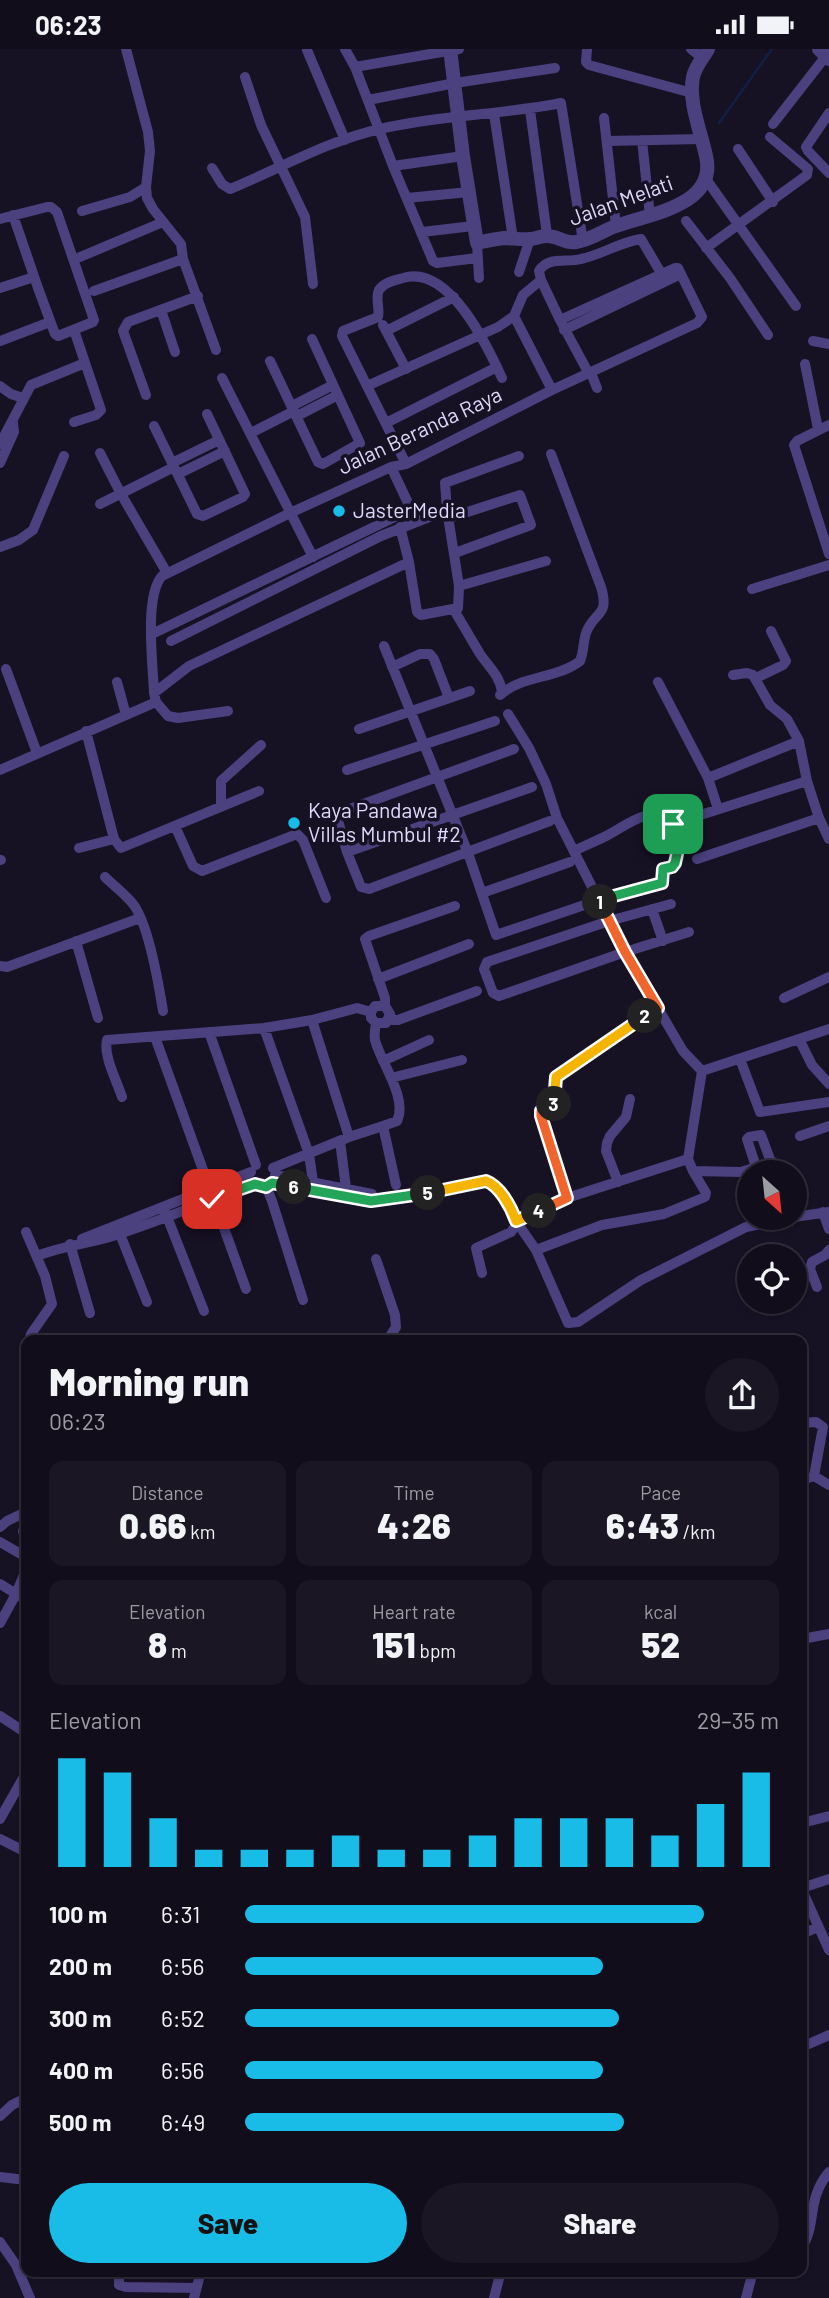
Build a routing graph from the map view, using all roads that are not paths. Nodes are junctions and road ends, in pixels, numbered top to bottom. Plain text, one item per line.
1 (125, 49) edge
2 (345, 49) edge
3 (377, 49) edge
4 (587, 49) edge
5 (307, 50) edge
6 (453, 50) edge
7 (700, 52) edge
8 (825, 55) edge
9 (380, 62) junction
10 (355, 67) junction
11 (555, 68) dead end
12 (245, 77) dead end
13 (455, 83) junction
14 (692, 93) junction
15 (368, 100) junction
16 (530, 110) junction
17 (494, 114) junction
18 (459, 117) junction
19 (604, 118) dead end
20 (828, 118) edge
21 (774, 124) dead end
22 (379, 129) junction
23 (701, 134) junction
24 (770, 137) dead end
25 (345, 140) junction
26 (642, 140) junction
27 (607, 141) junction
28 (738, 149) dead end
29 (463, 156) junction
30 (281, 165) junction
31 (393, 166) junction
32 (212, 168) dead end
33 (829, 173) edge
34 (708, 181) junction
35 (146, 187) junction
36 (469, 192) junction
37 (407, 198) junction
38 (773, 202) junction
39 (82, 211) dead end
40 (13, 215) junction
41 (650, 216) junction
42 (0, 219) edge
43 (686, 221) dead end
44 (163, 222) junction
45 (473, 226) junction
46 (616, 226) junction
47 (738, 226) junction
48 (422, 232) junction
49 (547, 235) junction
50 (513, 239) junction
51 (530, 239) junction
52 (583, 241) junction
53 (477, 243) junction
54 (706, 248) junction
55 (80, 257) dead end
56 (477, 258) junction
57 (183, 259) junction
58 (520, 272) dead end
59 (661, 273) junction
60 (681, 274) junction
61 (34, 277) junction
62 (479, 278) dead end
63 (541, 280) junction
64 (313, 284) dead end
65 (0, 288) edge
66 (94, 292) dead end
67 (198, 296) junction
68 (454, 297) junction
69 (796, 306) dead end
70 (161, 310) junction
71 (514, 316) junction
72 (378, 317) junction
73 (50, 322) junction
74 (562, 325) junction
75 (74, 330) junction
76 (386, 331) junction
77 (768, 335) dead end
78 (481, 336) junction
79 (312, 339) dead end
80 (0, 341) edge
81 (813, 341) dead end
82 (829, 344) edge
83 (216, 350) dead end
84 (175, 352) dead end
85 (270, 361) dead end
86 (85, 363) junction
87 (805, 364) dead end
88 (497, 367) junction
89 (406, 369) junction
90 (590, 373) junction
91 (222, 377) dead end
92 (502, 379) dead end
93 (0, 386) edge
94 (367, 386) junction
95 (597, 388) dead end
96 (336, 390) junction
97 (552, 390) junction
98 (146, 395) dead end
99 (23, 398) junction
100 (294, 411) junction
101 (207, 414) dead end
102 (74, 422) dead end
103 (12, 423) junction
104 (386, 423) junction
105 (154, 426) dead end
106 (824, 427) edge
107 (251, 433) junction
108 (219, 440) junction
109 (0, 444) edge
110 (225, 451) junction
111 (100, 453) dead end
112 (551, 454) dead end
113 (64, 456) dead end
114 (519, 456) dead end
115 (0, 463) edge
116 (406, 464) junction
117 (391, 467) junction
118 (175, 468) junction
119 (121, 494) junction
120 (100, 505) dead end
121 (290, 513) junction
122 (448, 514) junction
123 (400, 527) junction
124 (0, 547) edge
125 (455, 553) junction
126 (829, 554) edge
127 (313, 557) junction
128 (546, 561) dead end
129 (410, 562) junction
130 (829, 565) edge
131 (167, 573) junction
132 (459, 586) junction
133 (752, 589) dead end
134 (454, 610) junction
135 (771, 631) dead end
136 (152, 634) junction
137 (171, 641) dead end
138 (384, 646) dead end
139 (392, 667) junction
140 (6, 669) dead end
141 (733, 675) dead end
142 (756, 678) junction
143 (658, 682) dead end
144 (117, 683) dead end
145 (470, 691) dead end
146 (155, 698) junction
147 (449, 698) junction
148 (228, 711) dead end
149 (410, 711) junction
150 (508, 714) dead end
151 (126, 715) junction
152 (495, 721) dead end
153 (359, 729) dead end
154 (86, 731) junction
155 (799, 741) junction
156 (261, 745) dead end
157 (424, 745) junction
158 (514, 750) dead end
159 (37, 753) junction
160 (0, 770) edge
161 (347, 770) dead end
162 (438, 778) junction
163 (708, 778) junction
164 (807, 781) junction
165 (532, 787) dead end
166 (259, 791) dead end
167 (221, 807) junction
168 (718, 809) junction
169 (452, 815) junction
170 (691, 818) dead end
171 (819, 818) junction
172 (550, 821) dead end
173 (175, 826) junction
174 (114, 839) junction
175 (829, 839) edge
176 (79, 848) dead end
177 (347, 852) junction
178 (468, 853) junction
179 (572, 856) junction
180 (697, 859) dead end
181 (104, 877) dead end
182 (482, 893) junction
183 (326, 898) dead end
184 (599, 900) junction
185 (671, 904) dead end
186 (454, 905) dead end
187 (652, 909) junction
188 (140, 918) junction
189 (609, 921) junction
190 (689, 932) dead end
191 (76, 941) junction
192 (663, 941) junction
193 (469, 944) dead end
194 (625, 952) junction
195 (0, 966) edge
196 (829, 977) edge
197 (378, 979) junction
198 (477, 991) dead end
199 (784, 998) dead end
200 (385, 1006) junction
201 (658, 1008) junction
202 (163, 1011) dead end
203 (371, 1012) junction
204 (98, 1019) dead end
205 (312, 1020) junction
206 (388, 1020) junction
207 (376, 1023) junction
208 (264, 1028) junction
209 (829, 1029) edge
210 (209, 1032) junction
211 (155, 1037) junction
212 (799, 1039) junction
213 (429, 1040) dead end
214 (740, 1059) junction
215 (462, 1060) dead end
216 (383, 1061) junction
217 (702, 1071) junction
218 (391, 1077) junction
219 (829, 1084) edge
220 (122, 1097) dead end
221 (630, 1099) dead end
222 (829, 1102) edge
223 (383, 1126) junction
224 (829, 1126) edge
225 (800, 1136) dead end
226 (344, 1139) junction
227 (309, 1154) junction
228 (688, 1159) junction
229 (754, 1160) edge
230 (770, 1160) edge
231 (254, 1168) junction
232 (692, 1171) junction
233 (737, 1172) edge
234 (268, 1179) junction
235 (313, 1182) junction
236 (618, 1182) junction
237 (396, 1185) dead end
238 (346, 1188) junction
239 (211, 1195) junction
240 (567, 1198) junction
241 (385, 1199) junction
242 (165, 1212) junction
243 (826, 1212) edge
244 (807, 1215) edge
245 (516, 1221) junction
246 (829, 1229) edge
247 (740, 1230) edge
248 (26, 1232) dead end
249 (120, 1234) junction
250 (70, 1244) junction
251 (829, 1249) edge
252 (536, 1250) junction
253 (37, 1256) junction
254 (376, 1259) dead end
255 (482, 1273) dead end
256 (817, 1287) dead end
257 (246, 1289) dead end
258 (303, 1300) dead end
259 (146, 1302) dead end
260 (204, 1311) dead end
261 (90, 1313) dead end
262 (31, 1335) edge
263 (391, 1335) edge
264 (807, 1423) edge
265 (814, 1476) junction
266 (807, 1478) edge
267 (829, 1485) edge
268 (21, 1514) edge
269 (0, 1527) edge
270 (0, 1542) edge
271 (21, 1554) edge
272 (0, 1584) edge
273 (21, 1597) edge
274 (0, 1623) edge
275 (829, 1635) edge
276 (807, 1638) edge
277 (0, 1716) edge
278 (21, 1730) edge
279 (21, 1782) edge
280 (829, 1815) edge
281 (0, 1819) edge
282 (807, 1822) edge
283 (0, 1839) edge
284 (21, 1850) edge
285 (829, 1879) edge
286 (807, 1887) edge
287 (807, 1901) edge
288 (818, 1927) junction
289 (807, 1932) edge
290 (829, 1950) edge
291 (829, 2035) edge
292 (807, 2045) edge
293 (21, 2100) edge
294 (0, 2116) edge
295 (829, 2172) edge
296 (0, 2177) edge
297 (21, 2179) edge
298 (807, 2236) edge
299 (0, 2242) edge
300 (21, 2277) edge
301 (21, 2277) edge
302 (118, 2277) edge
303 (499, 2277) edge
304 (751, 2277) edge
305 (195, 2293) edge
306 (30, 2298) edge
307 (494, 2298) edge
308 (746, 2298) edge

1 - 35 street
2 - 10 street
3 - 9 street
4 - 14 street
5 - 25 street
6 - 9 street
6 - 13 street
7 - 14 street
8 - 21 street
9 - 10 street
10 - 15 street
11 - 13 street
12 - 30 street
13 - 15 street
13 - 18 street
14 - 23 street
15 - 22 street
16 - 17 street
16 - 49 street
16 - 52 street
17 - 18 street
17 - 50 street
18 - 22 street
18 - 29 street
19 - 27 street
20 - 33 street
22 - 25 street
22 - 31 street
23 - 26 street
23 - 34 street
24 - 38 street
25 - 30 street
26 - 27 street
26 - 41 street
27 - 46 street
28 - 38 street
29 - 31 street
29 - 36 street
30 - 32 street
30 - 64 street
31 - 37 street
34 - 41 street, Jalan Melati
34 - 47 street
35 - 39 street
35 - 44 street
36 - 37 street
36 - 45 street
37 - 48 street
38 - 47 street
40 - 42 street
40 - 61 street
40 - 75 street
41 - 46 street, Jalan Melati
43 - 54 street
44 - 55 street
44 - 57 street
45 - 48 street
45 - 53 street
46 - 52 street, Jalan Melati
47 - 54 street
47 - 69 street
48 - 56 street
49 - 51 street, Jalan Melati
49 - 52 street, Jalan Melati
50 - 51 street, Jalan Melati
50 - 53 street, Jalan Melati
51 - 58 street
53 - 56 street
54 - 77 street
56 - 62 street
57 - 66 street
57 - 67 street
59 - 60 street
59 - 63 street
59 - 74 street
60 - 74 street
60 - 90 street, Jalan Beranda Raya
61 - 65 street
61 - 73 street
63 - 71 street
63 - 74 street
67 - 70 street
67 - 83 street
68 - 72 street
68 - 76 street
68 - 78 street
70 - 84 street
70 - 98 street
71 - 78 street
71 - 97 street
72 - 76 street
72 - 94 street
73 - 75 street
73 - 80 street
74 - 90 street
75 - 86 street
76 - 89 street
78 - 88 street
78 - 89 street
79 - 96 street
81 - 82 street
85 - 100 street
86 - 99 street
86 - 102 street
87 - 106 street
88 - 92 street
88 - 104 street
89 - 94 street
90 - 95 street
90 - 97 street, Jalan Beranda Raya
91 - 107 street
93 - 99 street
94 - 104 street
96 - 100 street
96 - 100 street
97 - 116 street, Jalan Beranda Raya
99 - 103 street
100 - 107 street
101 - 108 street
103 - 109 street
103 - 115 street
104 - 116 street
105 - 118 street
106 - 126 street
107 - 121 street
108 - 110 street
108 - 118 street
110 - 118 street
110 - 118 street
111 - 119 street
112 - 134 street
113 - 124 street
114 - 122 street
116 - 117 street, Jalan Beranda Raya
117 - 121 street, Jalan Beranda Raya
117 - 127 street
118 - 119 street
119 - 120 street
119 - 131 street
121 - 127 street
121 - 131 street, Jalan Beranda Raya
122 - 123 street
122 - 125 street
122 - 125 street
123 - 129 street
123 - 137 street
125 - 132 street
127 - 136 street
128 - 132 street
129 - 134 street
129 - 146 street
130 - 133 street
131 - 136 street, Jalan Beranda Raya
132 - 134 street
135 - 142 street
136 - 146 street
138 - 139 street
139 - 147 street
139 - 149 street
140 - 159 street
141 - 142 street
142 - 155 street
143 - 163 street
144 - 151 street
145 - 147 street
146 - 148 street
146 - 151 street
147 - 149 street
149 - 153 street
149 - 157 street
150 - 179 street
151 - 154 street
152 - 157 street
154 - 159 street
154 - 174 street
155 - 163 street
155 - 164 street
156 - 167 street
157 - 161 street
157 - 162 street
158 - 162 street
159 - 160 street
162 - 169 street
162 - 177 street
163 - 168 street
164 - 168 street
164 - 171 street
165 - 169 street
166 - 167 street
167 - 173 street
168 - 170 street
169 - 177 street
169 - 178 street
171 - 175 street
171 - 180 street
172 - 178 street
173 - 174 street
173 - 183 street
174 - 176 street
177 - 178 street
178 - 182 street
179 - 182 street
179 - 184 street
179 - 184 street
181 - 188 street
182 - 184 street
184 - 189 street
185 - 187 street
186 - 197 street
187 - 189 street
187 - 192 street
188 - 191 street
188 - 202 street
189 - 194 street
189 - 194 street
190 - 192 street
191 - 195 street
191 - 204 street
192 - 194 street
193 - 197 street
194 - 201 street
196 - 199 street
197 - 200 street
198 - 206 street
200 - 203 street
200 - 206 street
201 - 217 street
201 - 240 street
203 - 205 street
203 - 207 street
205 - 208 street
205 - 226 street
206 - 207 street
207 - 216 street
208 - 210 street
208 - 227 street
209 - 212 street
210 - 211 street
210 - 231 street
211 - 220 street
211 - 239 street
212 - 214 street
212 - 219 street
213 - 216 street
214 - 217 street
214 - 222 street
215 - 218 street
216 - 218 street
217 - 228 street
218 - 223 street
221 - 236 street
223 - 226 street
223 - 237 street
224 - 225 street
226 - 227 street
226 - 238 street
227 - 234 street
227 - 235 street
228 - 232 street
228 - 236 street
229 - 230 street
231 - 234 street
231 - 234 street
231 - 239 street
232 - 233 street
232 - 252 street
234 - 235 street
234 - 239 street
234 - 241 street
234 - 258 street
235 - 238 street
236 - 240 street
238 - 241 street
239 - 242 street
239 - 257 street
240 - 245 street
241 - 245 street
242 - 249 street
242 - 250 street
242 - 260 street
243 - 244 street
243 - 246 street
245 - 252 street
245 - 255 street
247 - 252 street
248 - 253 street
249 - 250 street
249 - 259 street
250 - 253 street
250 - 261 street
251 - 256 street
253 - 262 street
254 - 263 street
264 - 265 street
265 - 266 street
265 - 267 street
268 - 269 street
270 - 271 street
272 - 273 street
273 - 274 street
275 - 276 street
277 - 278 street
279 - 281 street
280 - 282 street
283 - 284 street
285 - 286 street
287 - 288 street
288 - 289 street
288 - 290 street
291 - 292 street
293 - 294 street
295 - 298 street
296 - 297 street
299 - 300 street
301 - 306 street
302 - 305 street
303 - 307 street
304 - 308 street

